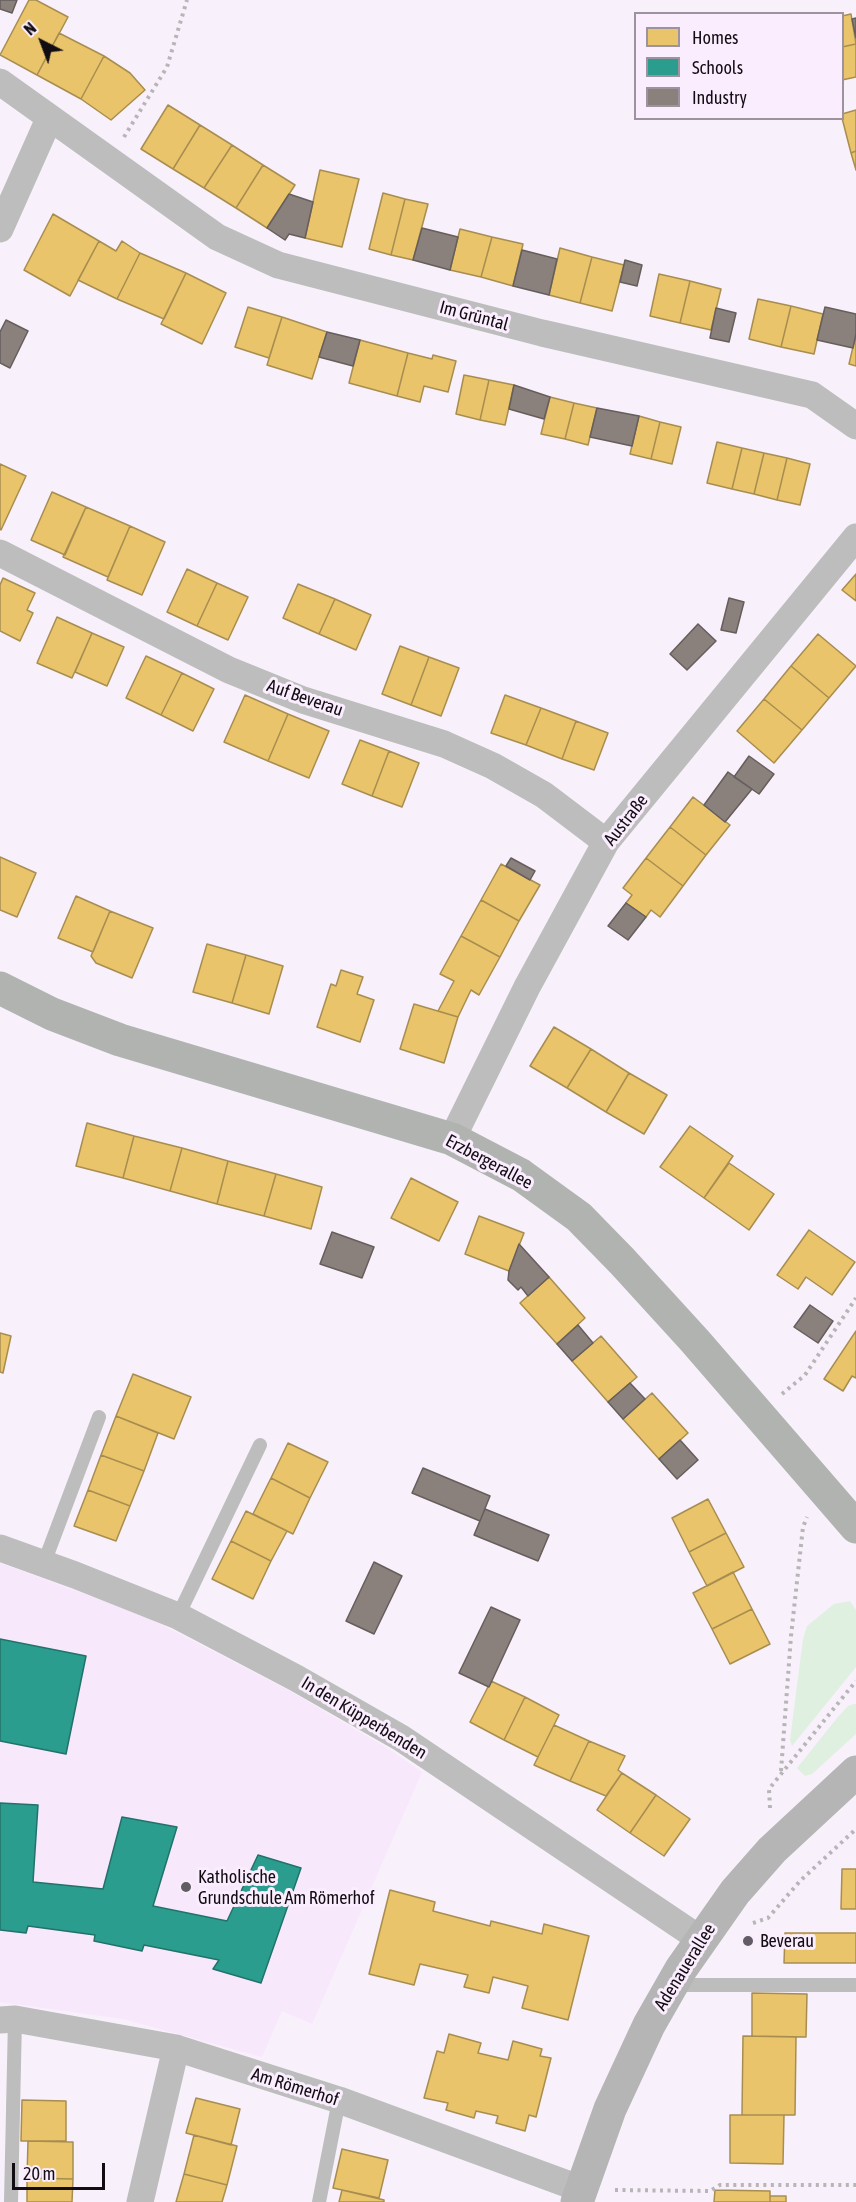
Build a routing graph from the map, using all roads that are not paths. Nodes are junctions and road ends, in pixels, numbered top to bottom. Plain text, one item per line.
1 (0, 82) edge
2 (49, 119) junction
3 (0, 229) edge
4 (856, 426) edge
5 (856, 537) edge
6 (0, 553) edge
7 (606, 842) junction
8 (0, 988) edge
9 (452, 1139) junction
10 (99, 1417) dead end
11 (260, 1445) dead end
12 (856, 1527) edge
13 (0, 1548) edge
14 (44, 1563) junction
15 (178, 1616) junction
16 (856, 1772) edge
17 (700, 1939) junction
18 (671, 1985) junction
19 (856, 1985) edge
20 (7, 2020) edge
21 (176, 2048) junction
22 (339, 2100) junction
23 (579, 2195) edge
24 (11, 2202) edge
25 (140, 2202) edge
26 (319, 2202) edge

1 - 2 street, Im Grüntal
2 - 3 street
2 - 4 street, Im Grüntal
5 - 7 street, Austraße
6 - 7 street, Auf Beverau
7 - 9 street, Austraße
8 - 9 street, Erzbergerallee
9 - 12 street, Erzbergerallee
10 - 14 lane
11 - 15 lane
13 - 14 street, In den Küpperbenden
14 - 15 street, In den Küpperbenden
15 - 17 street, In den Küpperbenden
16 - 17 main road, Adenauerallee
17 - 18 main road, Adenauerallee
18 - 19 lane
18 - 23 main road, Adenauerallee
20 - 21 street, Am Römerhof
20 - 24 lane
21 - 22 street, Am Römerhof
21 - 25 street
22 - 23 street, Am Römerhof
22 - 26 lane

